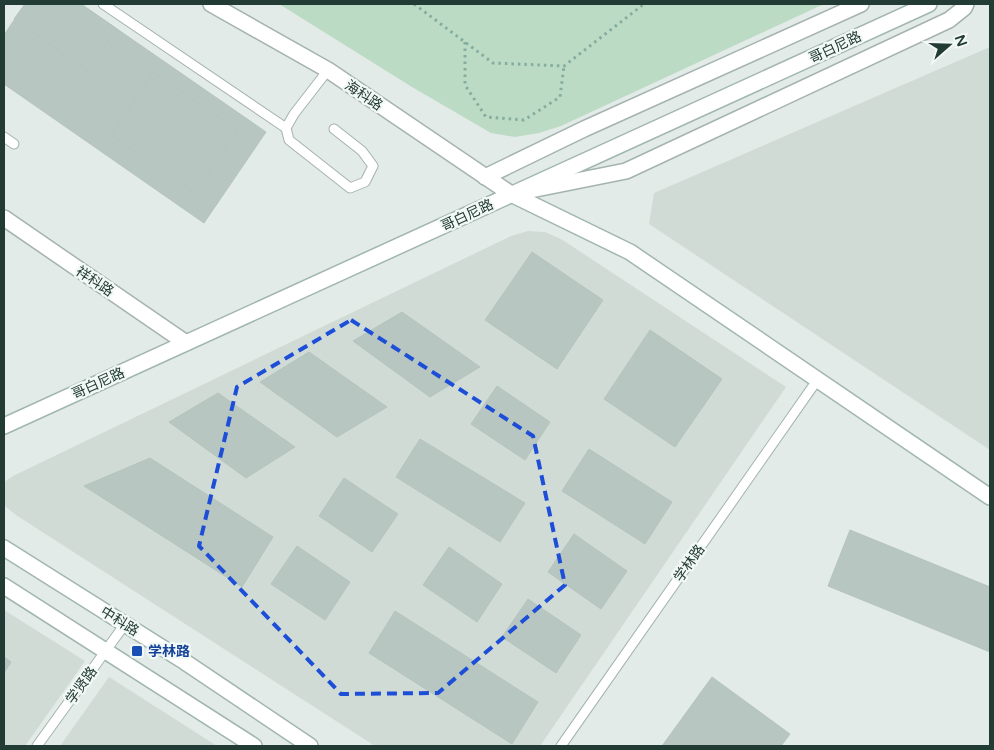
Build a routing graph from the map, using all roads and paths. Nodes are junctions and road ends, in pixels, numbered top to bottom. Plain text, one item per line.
1 (103, 4) edge
2 (212, 4) edge
3 (414, 4) edge
4 (644, 4) edge
5 (861, 4) edge
6 (929, 4) edge
7 (966, 4) edge
8 (465, 42) junction
9 (564, 66) junction
10 (328, 70) junction
11 (286, 128) junction
12 (334, 129) dead end
13 (4, 137) edge
14 (14, 144) dead end
15 (485, 177) junction
16 (511, 194) junction
17 (4, 218) edge
18 (186, 343) junction
19 (818, 379) junction
20 (4, 426) edge
21 (990, 497) edge
22 (4, 548) edge
23 (4, 586) edge
24 (125, 624) junction
25 (106, 651) junction
26 (37, 746) edge
27 (254, 746) edge
28 (310, 746) edge
29 (561, 746) edge

1 - 11 lane
2 - 10 street, 海科路
3 - 8 path
4 - 9 path
5 - 15 street
6 - 16 street, 哥白尼路
7 - 16 street
8 - 9 path
8 - 9 path
10 - 11 lane
10 - 15 street, 海科路
11 - 12 lane
13 - 14 lane
15 - 16 street, 海科路
16 - 18 street, 哥白尼路
16 - 19 street, 海科路
17 - 18 street, 祥科路
18 - 20 street, 哥白尼路
19 - 21 street, 海科路
19 - 29 lane, 学林路
22 - 24 street, 中科路
23 - 25 street
24 - 25 lane, 学贤路
24 - 28 street, 中科路
25 - 26 lane, 学贤路
25 - 27 street

